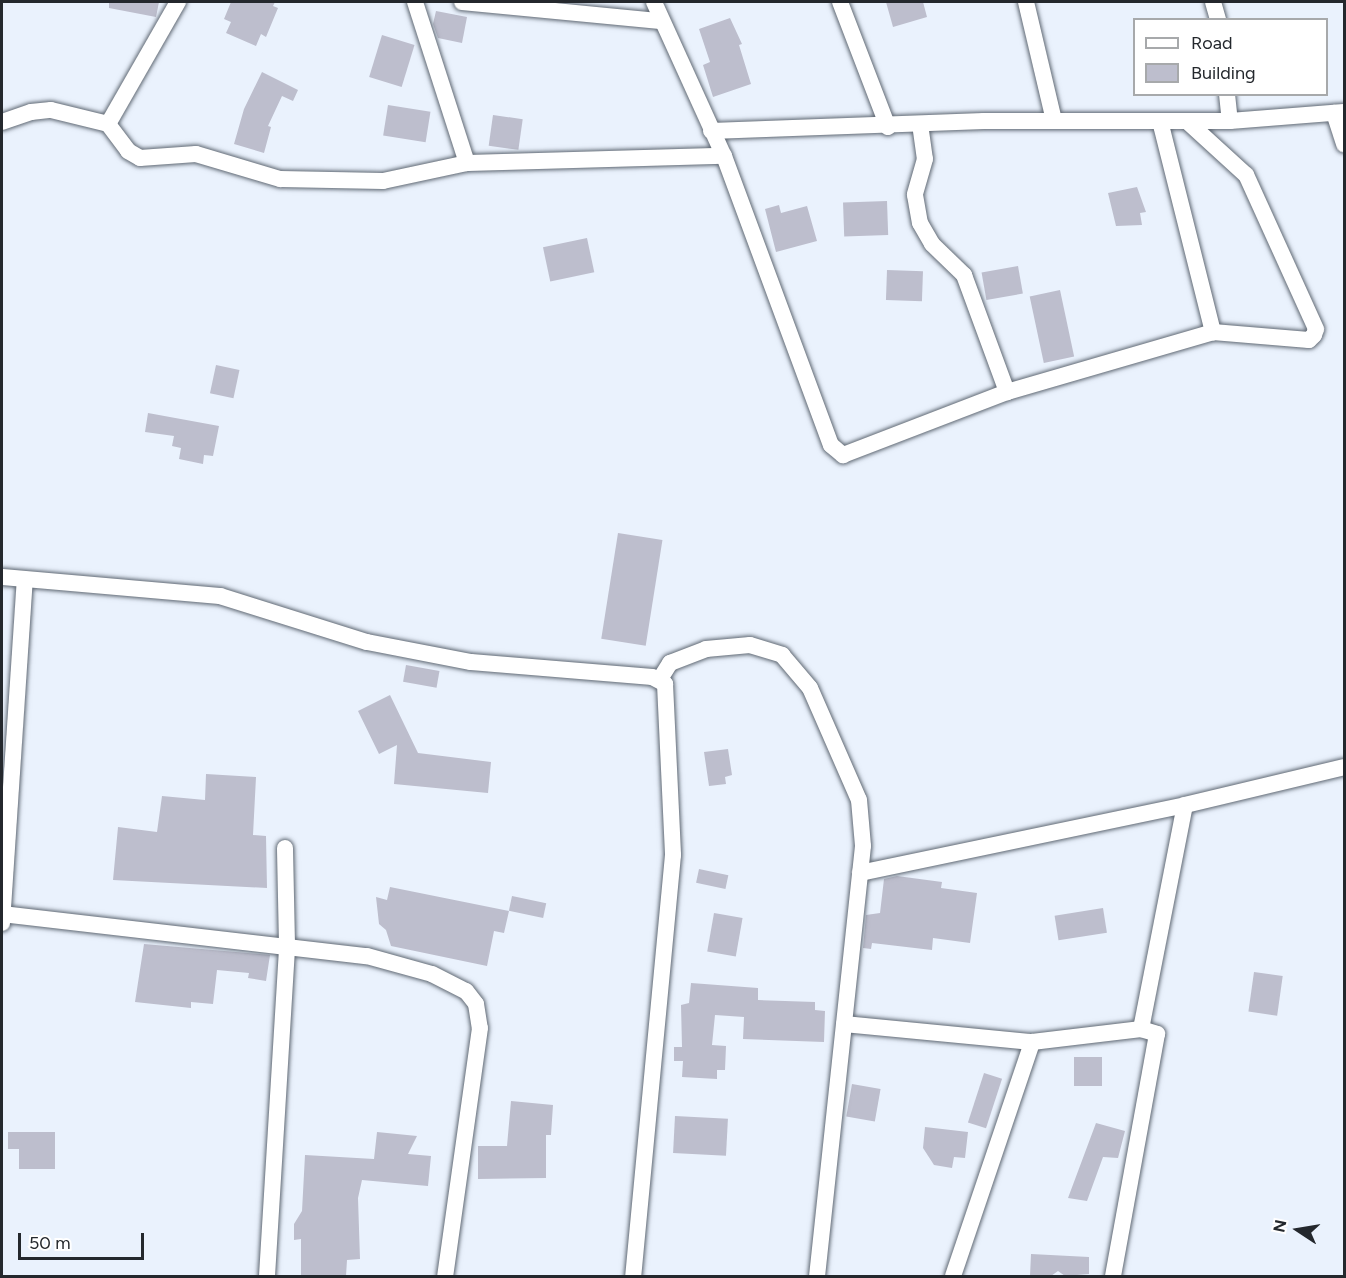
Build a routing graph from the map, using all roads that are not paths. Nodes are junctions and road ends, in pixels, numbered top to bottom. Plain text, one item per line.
1 (178, 2) edge
2 (415, 2) edge
3 (462, 2) edge
4 (654, 2) edge
5 (840, 2) edge
6 (1026, 2) edge
7 (1213, 2) edge
8 (1217, 18) edge
9 (660, 21) junction
10 (1227, 96) edge
11 (1339, 112) edge
12 (1054, 120) junction
13 (1160, 121) junction
14 (1230, 121) junction
15 (2, 122) edge
16 (1188, 122) junction
17 (108, 124) junction
18 (920, 124) junction
19 (888, 127) junction
20 (711, 131) junction
21 (1344, 144) edge
22 (724, 156) junction
23 (467, 163) junction
24 (1213, 332) junction
25 (1007, 392) junction
26 (2, 577) edge
27 (25, 580) junction
28 (660, 679) junction
29 (1344, 767) edge
30 (1185, 805) junction
31 (285, 848) dead end
32 (860, 873) junction
33 (2, 918) edge
34 (287, 945) junction
35 (844, 1024) junction
36 (1141, 1029) junction
37 (1032, 1042) junction
38 (267, 1276) edge
39 (445, 1276) edge
40 (633, 1276) edge
41 (817, 1276) edge
42 (953, 1276) edge
43 (1113, 1276) edge

1 - 17 street
2 - 23 street
3 - 9 street
4 - 9 street
5 - 19 street
6 - 12 street
7 - 8 street
9 - 20 street
10 - 14 street
11 - 14 street
11 - 21 street
12 - 13 street
12 - 18 street
13 - 16 street
13 - 24 street
14 - 16 street
15 - 17 street
16 - 24 street
17 - 23 street
18 - 19 street
18 - 25 street
19 - 20 street
20 - 22 street
22 - 23 street
22 - 25 street
24 - 25 street
26 - 27 street
27 - 28 street
27 - 33 street
28 - 32 street
28 - 40 street
29 - 30 street
30 - 32 street
30 - 36 street
31 - 34 street
32 - 35 street
33 - 34 street
34 - 38 street
34 - 39 street
35 - 37 street
35 - 41 street
36 - 37 street
36 - 43 street
37 - 42 street

